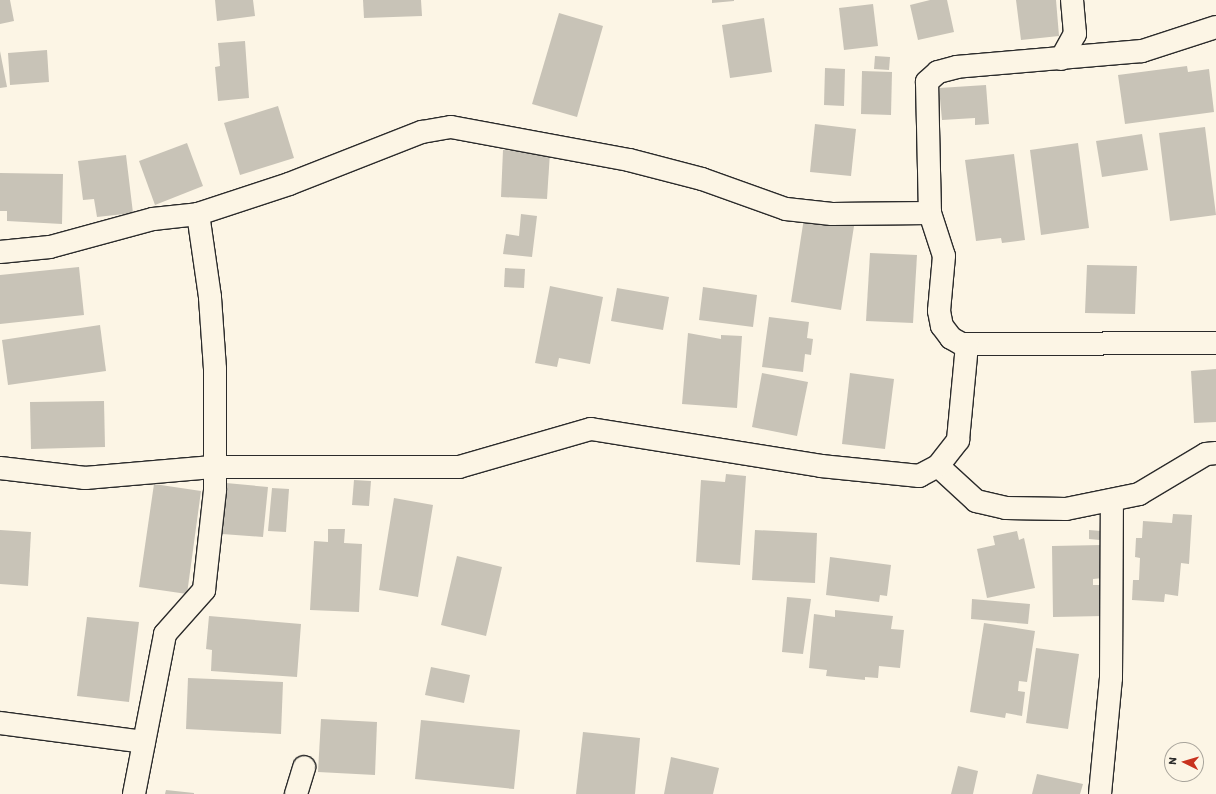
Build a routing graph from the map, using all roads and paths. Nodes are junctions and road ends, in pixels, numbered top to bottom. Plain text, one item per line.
1 (1072, 0) edge
2 (1216, 27) edge
3 (1075, 34) junction
4 (1101, 55) junction
5 (1061, 59) junction
6 (930, 213) junction
7 (198, 214) junction
8 (0, 252) edge
9 (1216, 343) edge
10 (966, 344) junction
11 (1216, 453) edge
12 (938, 466) junction
13 (214, 467) junction
14 (0, 468) edge
15 (1112, 500) junction
16 (0, 723) edge
17 (144, 742) junction
18 (304, 767) dead end
19 (134, 794) edge
20 (296, 794) edge
21 (1100, 794) edge

1 - 3 street
2 - 4 street
3 - 4 street
3 - 5 street
4 - 5 street
5 - 6 street
6 - 7 street
6 - 10 street
7 - 8 street
7 - 13 street
9 - 10 street
10 - 12 street
11 - 15 street
12 - 13 street
12 - 15 street
13 - 14 street
13 - 17 street
15 - 21 street
16 - 17 street
17 - 19 street
18 - 20 street

